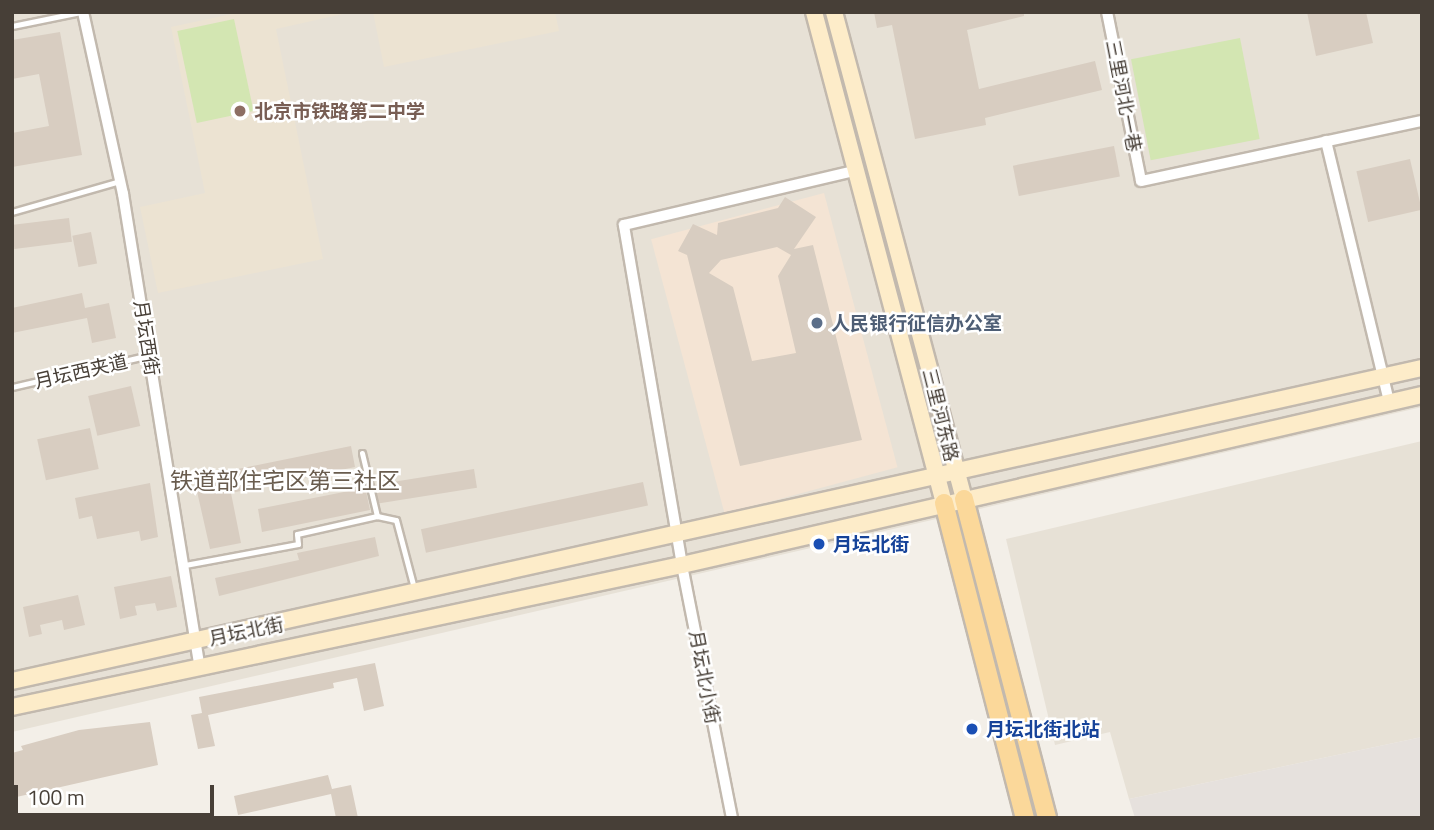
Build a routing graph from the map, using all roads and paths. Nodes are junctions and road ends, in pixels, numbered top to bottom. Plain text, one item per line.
1 (82, 12) edge
2 (814, 12) edge
3 (834, 12) edge
4 (1107, 12) edge
5 (12, 26) edge
6 (1422, 121) edge
7 (1326, 141) junction
8 (854, 171) junction
9 (121, 181) junction
10 (12, 212) edge
11 (150, 355) junction
12 (1422, 368) edge
13 (1383, 377) junction
14 (12, 387) edge
15 (1422, 395) edge
16 (1389, 402) junction
17 (362, 453) dead end
18 (956, 472) junction
19 (938, 477) junction
20 (964, 499) junction
21 (944, 503) junction
22 (377, 516) junction
23 (678, 537) junction
24 (185, 565) junction
25 (682, 565) junction
26 (417, 594) junction
27 (194, 643) junction
28 (200, 667) junction
29 (12, 681) edge
30 (12, 707) edge
31 (732, 818) edge
32 (1025, 818) edge
33 (1047, 818) edge

1 - 5 lane
1 - 9 street, 月坛西街
2 - 8 main road, 三里河东路
3 - 18 main road, 三里河东路
4 - 7 street, 三里河北一巷
6 - 7 street
7 - 13 street
8 - 19 main road, 三里河东路
8 - 23 street, 月坛北小街
9 - 10 lane
9 - 11 street, 月坛西街
11 - 14 lane, 月坛西夹道
11 - 24 street, 月坛西街
12 - 13 main road, 月坛北街
13 - 16 street
13 - 18 main road, 月坛北街
15 - 16 main road, 月坛北街
16 - 20 main road, 月坛北街
17 - 22 lane
18 - 19 main road, 月坛北街
18 - 20 main road, 三里河东路
19 - 21 main road, 三里河东路
19 - 23 main road, 月坛北街
20 - 21 main road, 月坛北街
20 - 33 main road, 三里河东路
21 - 25 main road, 月坛北街
21 - 32 main road, 三里河东路
22 - 24 lane
22 - 26 lane
23 - 25 street, 月坛北小街
23 - 26 main road, 月坛北街
24 - 27 street, 月坛西街
25 - 28 main road, 月坛北街
25 - 31 street, 月坛北小街
26 - 27 main road, 月坛北街
27 - 28 street, 月坛西街
27 - 29 main road, 月坛北街
28 - 30 main road, 月坛北街

